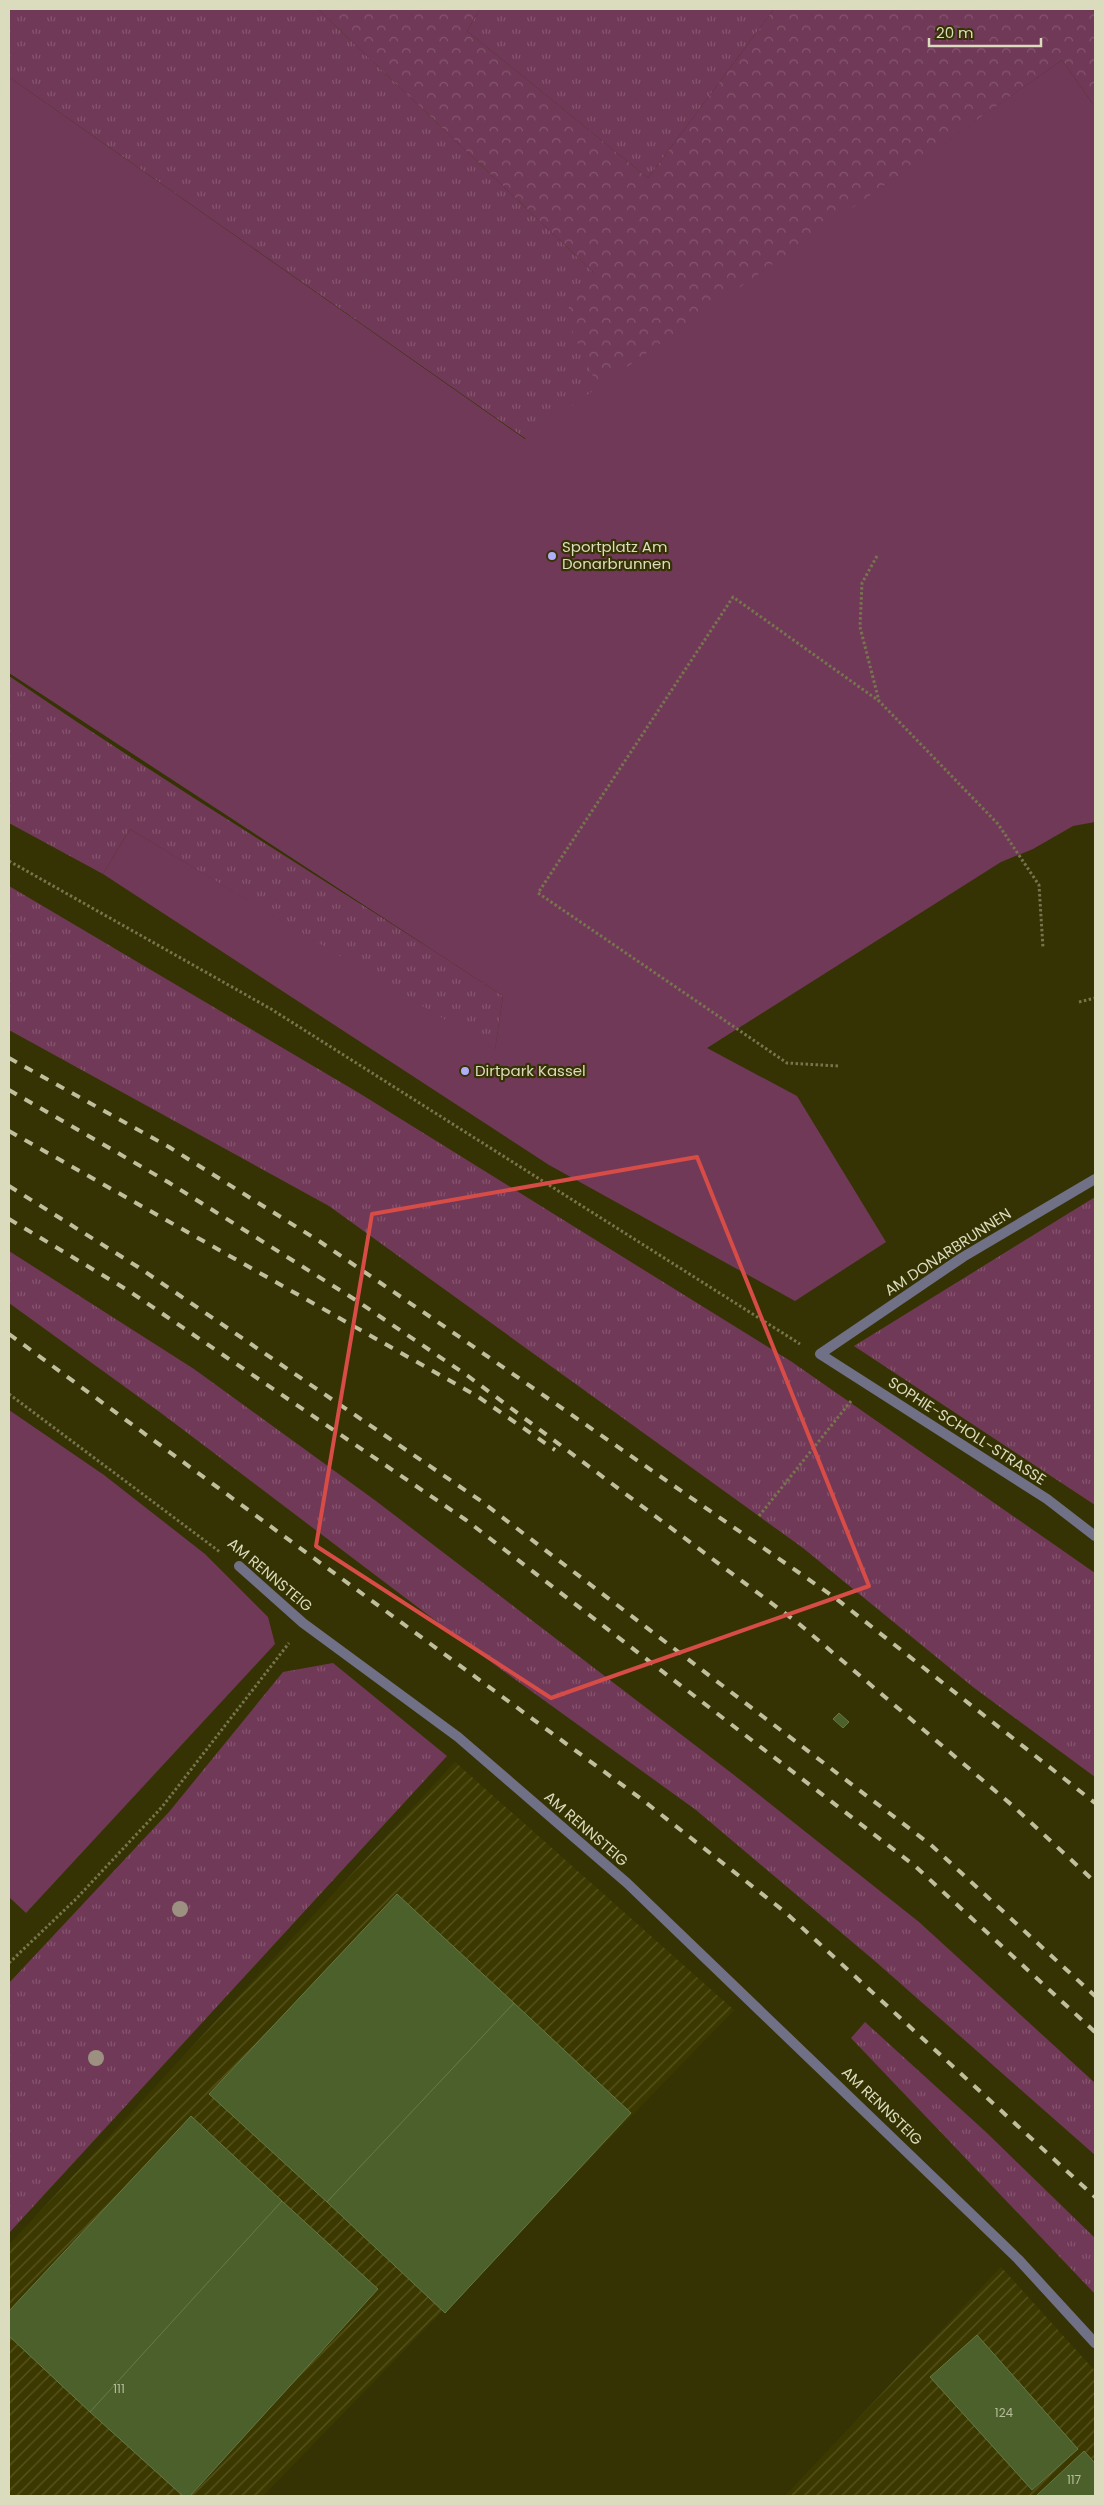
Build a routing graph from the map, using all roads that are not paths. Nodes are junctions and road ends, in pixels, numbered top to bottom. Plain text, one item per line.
1 (1095, 1179) edge
2 (820, 1354) joint
3 (1095, 1536) edge
4 (239, 1566) road end
5 (1095, 2343) edge

1 - 2 street, AM DONARBRUNNEN
2 - 3 street, SOPHIE-SCHOLL-STRASSE
4 - 5 street, AM RENNSTEIG

